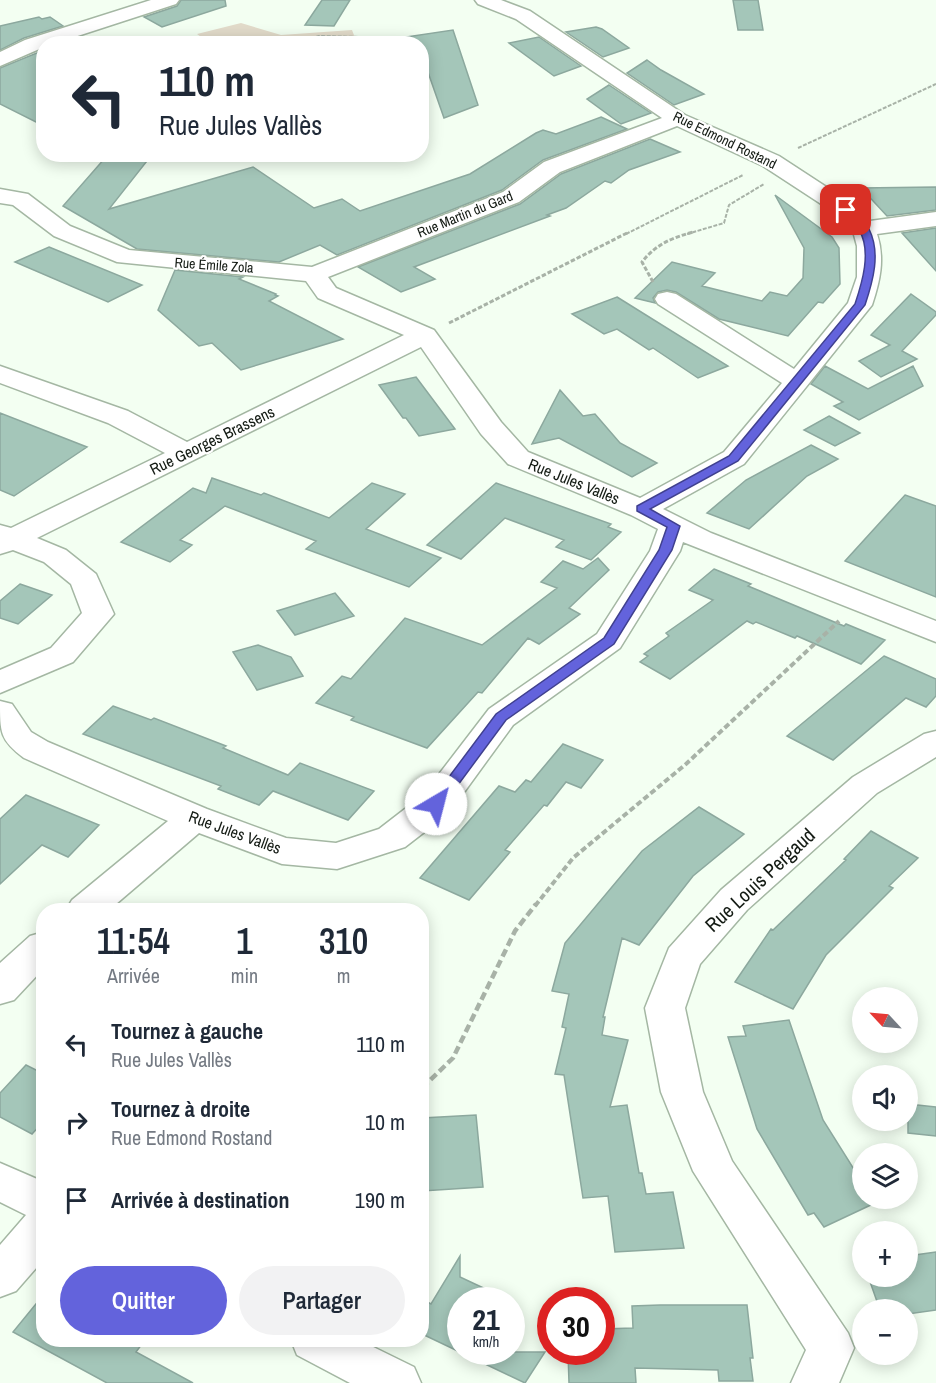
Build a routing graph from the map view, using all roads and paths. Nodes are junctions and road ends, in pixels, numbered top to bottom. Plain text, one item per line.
1 (170, 0) edge
2 (484, 0) edge
3 (523, 8) edge
4 (57, 36) edge
5 (36, 43) edge
6 (0, 60) edge
7 (936, 84) edge
8 (678, 119) junction
9 (771, 161) junction
10 (797, 178) junction
11 (0, 196) edge
12 (936, 219) edge
13 (864, 229) junction
14 (314, 274) junction
15 (667, 299) joint
16 (425, 335) junction
17 (0, 374) edge
18 (797, 381) junction
19 (187, 453) junction
20 (641, 509) junction
21 (674, 526) junction
22 (4, 540) edge
23 (860, 601) junction
24 (936, 632) edge
25 (0, 683) edge
26 (0, 712) edge
27 (936, 742) edge
28 (194, 818) junction
29 (93, 903) edge
30 (36, 953) edge
31 (0, 989) edge
32 (429, 1081) edge
33 (0, 1181) edge
34 (36, 1199) edge
35 (36, 1235) edge
36 (0, 1277) edge
37 (328, 1347) edge
38 (397, 1383) edge
39 (815, 1383) edge

1 - 4 street
2 - 3 street, Rue Edmond Rostand
3 - 8 street, Rue Edmond Rostand
5 - 6 street
7 - 9 path
8 - 9 street, Rue Edmond Rostand
8 - 14 street, Rue Martin du Gard
9 - 10 street, Rue Edmond Rostand
9 - 16 path
10 - 13 street, Rue Edmond Rostand
10 - 15 path
11 - 14 street, Rue Émile Zola
12 - 13 street
13 - 18 street
14 - 16 street
15 - 18 street
16 - 19 street, Rue Georges Brassens
16 - 20 street, Rue Jules Vallès
17 - 19 street
18 - 20 street
19 - 22 street, Rue Georges Brassens
20 - 21 street, Rue Jules Vallès
21 - 23 street
21 - 28 street, Rue Jules Vallès
22 - 25 street
23 - 24 street
23 - 32 path
26 - 28 street, Rue Jules Vallès
27 - 39 street, Rue Louis Pergaud
28 - 29 street
30 - 31 street
33 - 34 street
35 - 36 street
37 - 38 street

